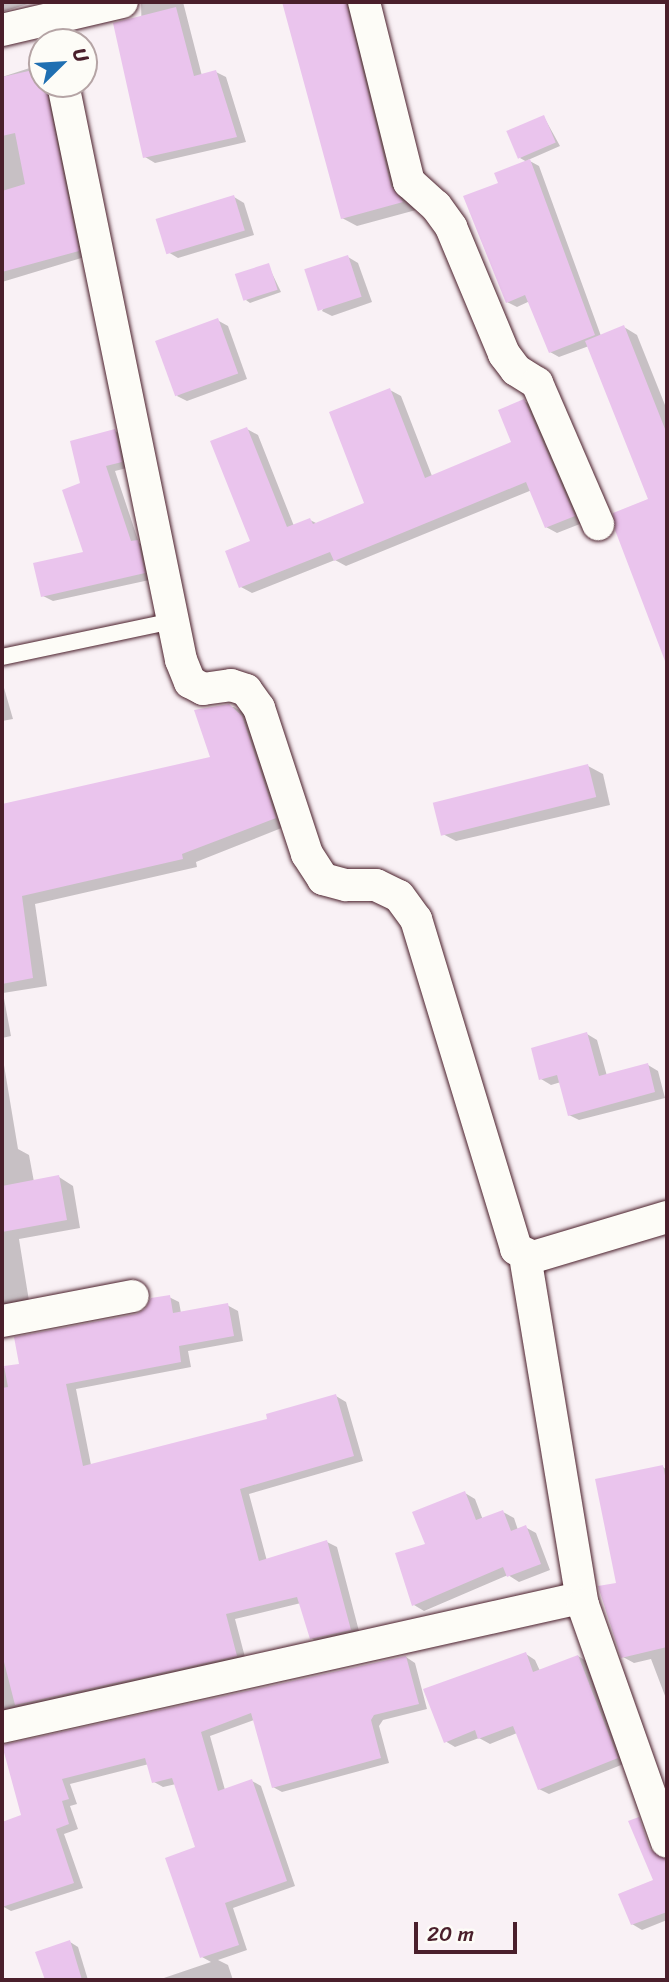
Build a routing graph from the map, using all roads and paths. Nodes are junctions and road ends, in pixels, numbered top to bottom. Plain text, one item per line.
1 (122, 2) edge
2 (364, 2) edge
3 (58, 28) edge
4 (2, 30) edge
5 (28, 30) edge
6 (67, 98) edge
7 (598, 524) dead end
8 (173, 621) junction
9 (2, 657) edge
10 (667, 1217) edge
11 (525, 1256) junction
12 (133, 1296) dead end
13 (2, 1321) edge
14 (583, 1605) junction
15 (2, 1727) edge
16 (667, 1842) edge

1 - 3 street
2 - 7 street
4 - 5 street
6 - 8 street
8 - 9 lane
8 - 11 street
10 - 11 street
11 - 14 street
12 - 13 street
14 - 15 street
14 - 16 street

